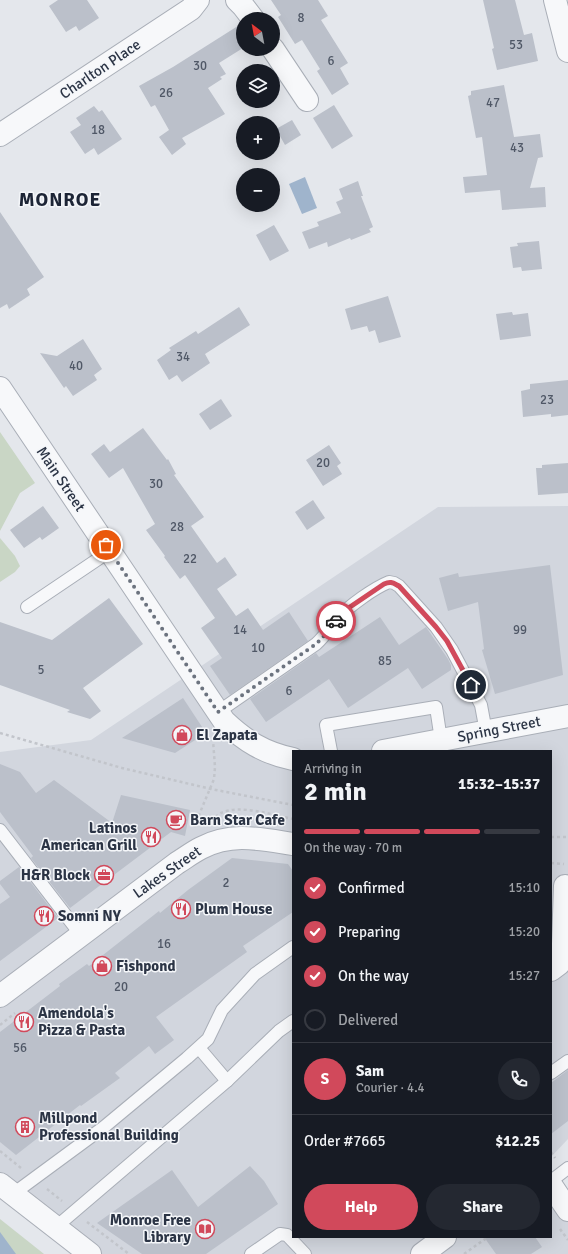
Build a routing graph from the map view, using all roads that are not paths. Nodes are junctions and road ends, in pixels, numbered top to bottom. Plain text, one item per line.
1 (198, 0) edge
2 (237, 0) edge
3 (555, 0) edge
4 (248, 12) edge
5 (568, 51) edge
6 (278, 56) edge
7 (307, 100) dead end
8 (0, 135) edge
9 (0, 388) edge
10 (110, 551) junction
11 (27, 607) dead end
12 (218, 712) junction
13 (568, 717) edge
14 (486, 732) junction
15 (441, 740) junction
16 (406, 749) edge
17 (331, 750) edge
18 (394, 750) edge
19 (292, 759) edge
20 (0, 830) edge
21 (292, 844) edge
22 (561, 885) edge
23 (81, 934) junction
24 (292, 948) edge
25 (552, 969) edge
26 (0, 996) edge
27 (292, 1022) edge
28 (200, 1048) junction
29 (568, 1060) edge
30 (552, 1072) edge
31 (227, 1081) junction
32 (568, 1168) edge
33 (552, 1180) edge
34 (552, 1186) edge
35 (6, 1189) edge
36 (568, 1210) edge
37 (56, 1227) junction
38 (445, 1238) edge
39 (90, 1254) edge
40 (250, 1254) edge
41 (305, 1254) edge
42 (422, 1254) edge

1 - 8 street, Charlton Place
2 - 4 street
3 - 5 street
6 - 7 street
9 - 10 street, Main Street
10 - 11 lane
10 - 12 street, Main Street
12 - 14 lane
12 - 19 street, Main Street
13 - 14 street, Spring Street
14 - 15 street, Spring Street
15 - 16 street, Spring Street
15 - 17 lane
16 - 18 street, Spring Street
20 - 23 lane
21 - 23 street, Lakes Street
22 - 25 street
23 - 26 street, Lakes Street
24 - 28 lane
27 - 31 lane
28 - 31 lane
28 - 35 lane
29 - 30 lane
31 - 37 lane
32 - 33 lane
34 - 36 street
35 - 37 street
37 - 39 street
38 - 42 street
40 - 41 lane

